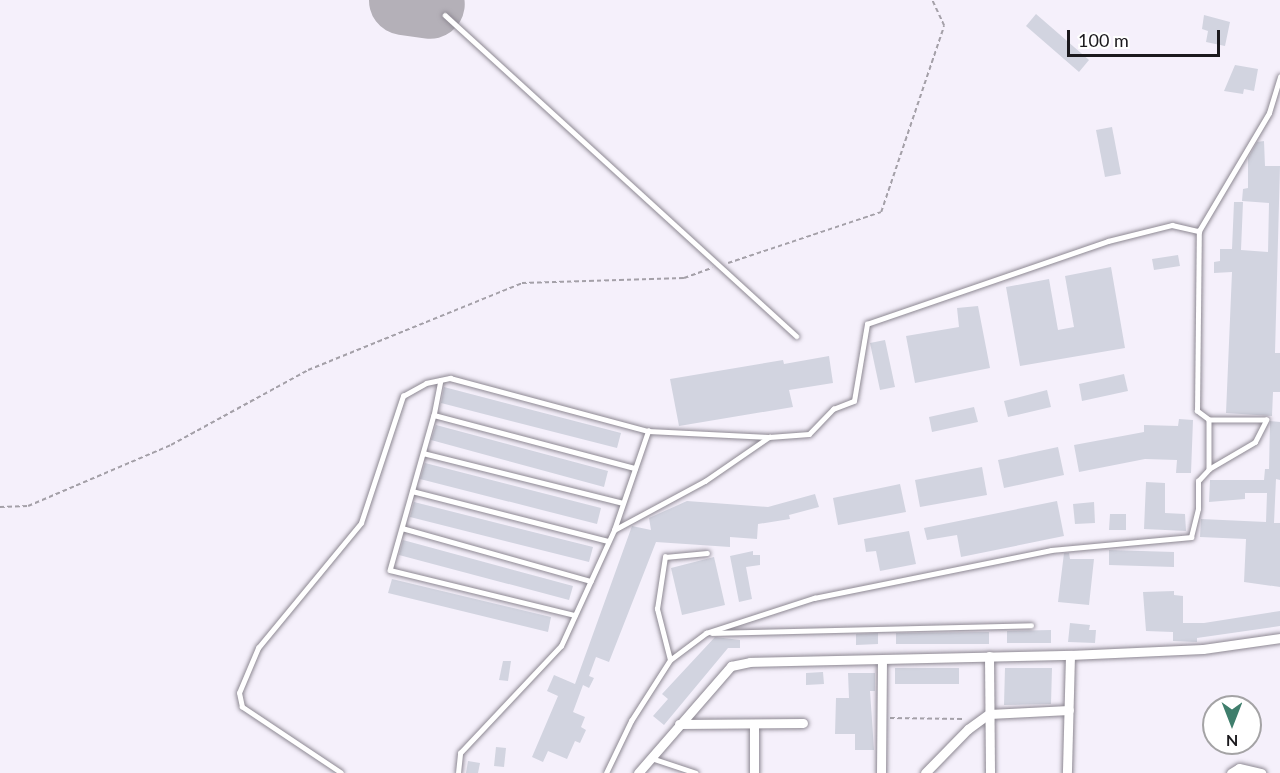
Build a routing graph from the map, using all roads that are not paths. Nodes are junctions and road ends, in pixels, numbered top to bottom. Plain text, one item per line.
1 (445, 15) dead end
2 (1280, 77) edge
3 (1199, 231) junction
4 (796, 336) dead end
5 (441, 380) junction
6 (434, 415) junction
7 (1209, 420) junction
8 (648, 430) junction
9 (769, 437) junction
10 (423, 453) junction
11 (635, 468) junction
12 (1209, 469) junction
13 (412, 491) junction
14 (623, 503) junction
15 (402, 528) junction
16 (614, 530) junction
17 (608, 541) junction
18 (707, 553) dead end
19 (591, 581) junction
20 (575, 615) junction
21 (1031, 625) dead end
22 (706, 633) junction
23 (1280, 638) edge
24 (1070, 655) junction
25 (989, 656) junction
26 (670, 660) junction
27 (882, 661) junction
28 (1069, 710) junction
29 (989, 714) junction
30 (803, 723) dead end
31 (679, 724) junction
32 (754, 724) junction
33 (651, 758) junction
34 (342, 773) edge
35 (458, 773) edge
36 (606, 773) edge
37 (638, 773) edge
38 (696, 773) edge
39 (754, 773) edge
40 (881, 773) edge
41 (925, 773) edge
42 (990, 773) edge
43 (1067, 773) edge
44 (1231, 773) edge
45 (1261, 773) edge

1 - 4 lane
2 - 3 lane
3 - 7 lane
3 - 9 lane
5 - 6 lane
5 - 8 lane
5 - 34 lane
6 - 10 lane
6 - 11 lane
7 - 12 lane
7 - 12 lane
8 - 9 lane
8 - 11 lane
9 - 16 lane
10 - 13 lane
10 - 14 lane
11 - 14 lane
12 - 22 lane
13 - 15 lane
13 - 17 lane
14 - 16 lane
15 - 19 lane
15 - 20 lane
16 - 17 lane
17 - 19 lane
18 - 26 lane
19 - 20 lane
20 - 35 lane
21 - 22 lane
22 - 26 lane
23 - 24 street
24 - 25 street
24 - 28 street
25 - 27 street
25 - 29 street
26 - 36 lane
27 - 31 street
27 - 40 street
28 - 29 street
28 - 43 street
29 - 41 street
29 - 42 street
30 - 32 street
31 - 32 street
31 - 33 street
32 - 39 street
33 - 37 street
33 - 38 lane
44 - 45 street

